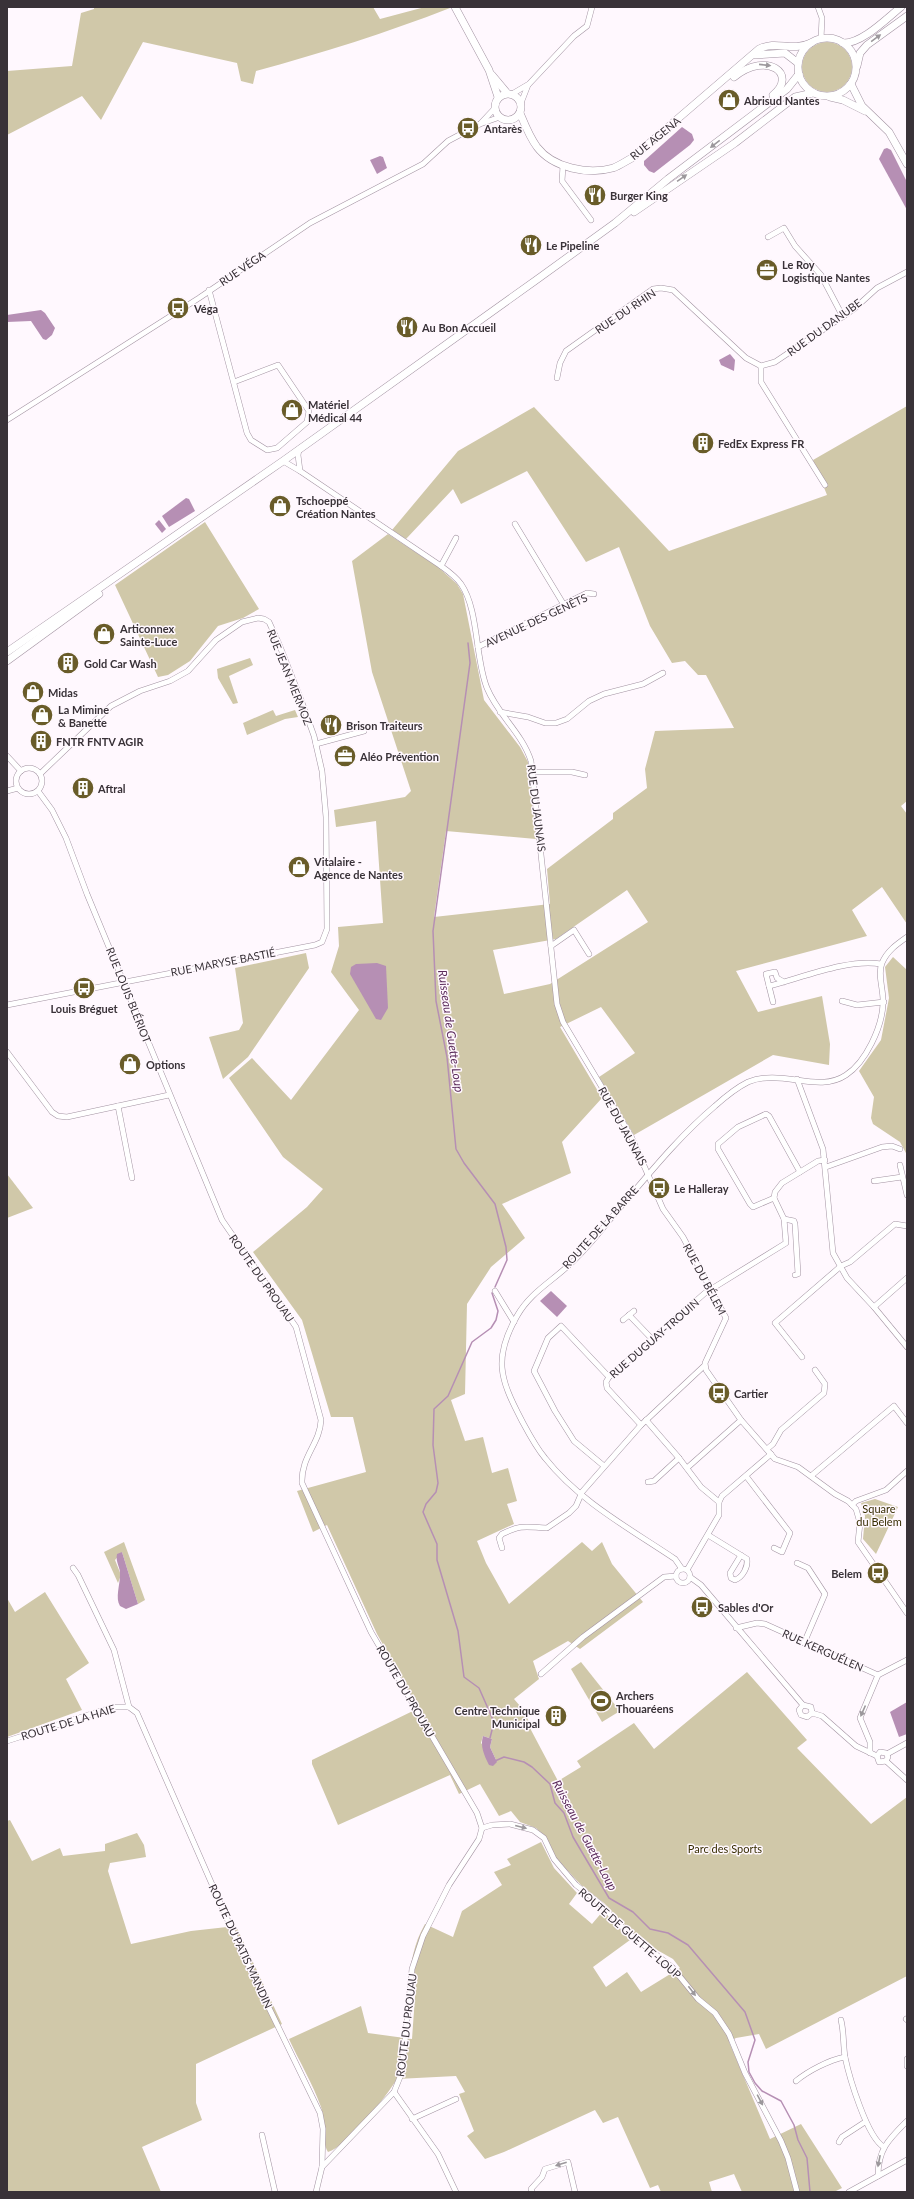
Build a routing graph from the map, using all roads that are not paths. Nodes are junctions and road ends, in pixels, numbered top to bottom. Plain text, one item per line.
1 (455, 7) edge
2 (592, 7) edge
3 (818, 7) edge
4 (901, 7) edge
5 (907, 16) edge
6 (821, 39) junction
7 (811, 43) junction
8 (843, 44) junction
9 (754, 55) junction
10 (798, 63) junction
11 (856, 68) junction
12 (489, 70) junction
13 (799, 74) junction
14 (529, 84) junction
15 (851, 84) junction
16 (813, 93) junction
17 (509, 94) junction
18 (828, 96) junction
19 (498, 98) junction
20 (521, 103) junction
21 (697, 104) junction
22 (495, 108) junction
23 (520, 113) junction
24 (870, 114) junction
25 (500, 117) junction
26 (510, 120) junction
27 (480, 124) junction
28 (527, 132) junction
29 (727, 135) junction
30 (907, 164) edge
31 (562, 166) junction
32 (591, 220) dead end
33 (615, 223) junction
34 (768, 237) dead end
35 (907, 272) edge
36 (209, 290) junction
37 (843, 317) junction
38 (761, 366) junction
39 (557, 378) dead end
40 (234, 382) junction
41 (7, 420) edge
42 (299, 449) junction
43 (282, 461) junction
44 (300, 471) junction
45 (825, 485) dead end
46 (514, 524) dead end
47 (456, 538) dead end
48 (139, 561) junction
49 (441, 566) junction
50 (594, 594) dead end
51 (564, 605) junction
52 (478, 647) junction
53 (7, 652) edge
54 (7, 661) edge
55 (663, 673) dead end
56 (500, 712) junction
57 (364, 731) dead end
58 (316, 744) junction
59 (7, 756) edge
60 (21, 771) junction
61 (533, 772) junction
62 (40, 774) junction
63 (585, 775) dead end
64 (18, 788) junction
65 (7, 791) edge
66 (38, 791) junction
67 (907, 937) edge
68 (322, 942) joint
69 (551, 946) junction
70 (589, 954) dead end
71 (881, 964) junction
72 (124, 982) junction
73 (784, 982) junction
74 (769, 986) junction
75 (842, 1001) dead end
76 (773, 1002) dead end
77 (884, 1002) junction
78 (7, 1005) edge
79 (7, 1052) edge
80 (797, 1079) junction
81 (169, 1095) junction
82 (118, 1106) junction
83 (900, 1149) dead end
84 (825, 1160) junction
85 (900, 1165) dead end
86 (826, 1168) junction
87 (800, 1172) junction
88 (648, 1174) junction
89 (902, 1177) junction
90 (132, 1178) dead end
91 (874, 1181) dead end
92 (907, 1195) edge
93 (774, 1198) junction
94 (214, 1204) joint
95 (784, 1219) junction
96 (907, 1226) edge
97 (839, 1267) junction
98 (795, 1275) dead end
99 (907, 1278) edge
100 (711, 1290) junction
101 (495, 1291) dead end
102 (874, 1307) junction
103 (634, 1311) dead end
104 (629, 1315) junction
105 (623, 1320) dead end
106 (514, 1322) junction
107 (652, 1339) junction
108 (907, 1347) edge
109 (802, 1356) dead end
110 (704, 1366) junction
111 (815, 1370) dead end
112 (609, 1377) junction
113 (646, 1420) junction
114 (742, 1420) junction
115 (907, 1423) edge
116 (641, 1425) junction
117 (767, 1449) junction
118 (771, 1454) junction
119 (679, 1458) junction
120 (604, 1466) junction
121 (687, 1468) junction
122 (907, 1471) edge
123 (746, 1476) junction
124 (811, 1476) junction
125 (648, 1482) dead end
126 (580, 1494) junction
127 (719, 1502) junction
128 (852, 1505) junction
129 (708, 1535) junction
130 (502, 1548) dead end
131 (774, 1548) dead end
132 (741, 1555) junction
133 (797, 1563) dead end
134 (73, 1568) dead end
135 (684, 1570) junction
136 (676, 1576) junction
137 (690, 1577) junction
138 (907, 1613) edge
139 (736, 1628) junction
140 (804, 1643) junction
141 (907, 1660) edge
142 (540, 1674) dead end
143 (878, 1675) junction
144 (803, 1705) junction
145 (129, 1707) junction
146 (812, 1714) junction
147 (7, 1741) edge
148 (907, 1743) edge
149 (870, 1753) junction
150 (887, 1754) junction
151 (877, 1756) junction
152 (886, 1761) junction
153 (907, 1780) edge
154 (482, 1828) junction
155 (841, 2020) dead end
156 (845, 2057) junction
157 (907, 2059) edge
158 (907, 2066) edge
159 (796, 2081) dead end
160 (394, 2092) junction
161 (456, 2099) dead end
162 (412, 2118) junction
163 (907, 2121) edge
164 (865, 2122) junction
165 (262, 2135) dead end
166 (839, 2142) dead end
167 (884, 2147) junction
168 (907, 2160) edge
169 (322, 2167) junction
170 (878, 2176) junction
171 (276, 2192) edge
172 (316, 2192) edge
173 (456, 2192) edge
174 (532, 2192) edge
175 (575, 2192) edge
176 (797, 2192) edge
177 (849, 2192) edge

1 - 12 main road
2 - 14 street
3 - 6 street
4 - 8 main road
11 -> 5 main road
6 - 7 main road
6 - 8 main road
7 - 9 main road, RUE AGENA
7 - 10 main road
8 - 11 main road
9 - 10 main road
9 - 21 main road, RUE AGENA
10 - 13 main road
11 - 15 main road
12 - 17 main road
12 - 19 main road
13 - 16 main road
13 - 29 main road
14 - 17 street
14 - 20 street
15 - 18 main road
15 - 24 main road
16 - 18 main road
33 -> 16 main road
17 - 19 main road
17 - 20 main road
18 - 24 main road
19 - 22 main road
20 - 23 main road
21 -> 29 main road
21 - 31 main road, RUE AGENA
22 - 25 main road
22 - 27 street, RUE VÉGA
23 - 26 main road
23 - 28 main road, RUE AGENA
24 - 30 main road
25 - 26 main road
25 - 27 street, RUE VÉGA
26 - 28 main road, RUE AGENA
27 - 36 street, RUE VÉGA
28 - 31 main road, RUE AGENA
29 -> 33 main road
31 - 32 street
33 - 42 main road
34 - 37 street
35 - 37 street, RUE DU DANUBE
36 - 40 street
36 - 41 street, RUE VÉGA
37 - 38 street, RUE DU DANUBE
38 - 39 street, RUE DU RHIN
38 - 45 street
40 - 40 street
42 - 43 main road
42 - 44 street
43 - 44 street, RUE DU JAUNAIS
43 - 48 main road
44 - 49 street, RUE DU JAUNAIS
46 - 51 street
47 - 49 street
48 - 53 main road
48 - 54 main road
49 - 52 street, RUE DU JAUNAIS
50 - 51 street, AVENUE DES GENÊTS
51 - 52 street, AVENUE DES GENÊTS
52 - 56 street, RUE DU JAUNAIS
55 - 56 street
56 - 61 street, RUE DU JAUNAIS
57 - 58 street
58 - 62 street, RUE JEAN MERMOZ
58 - 68 street, RUE JEAN MERMOZ
59 - 60 street
60 - 62 street
60 - 64 street
61 - 63 street
61 - 69 street, RUE DU JAUNAIS
62 - 66 street
64 - 65 street
64 - 66 street
66 - 72 street, RUE LOUIS BLÉRIOT
67 - 71 street
68 - 72 street, RUE MARYSE BASTIÉ
69 - 70 street
69 - 88 street, RUE DU JAUNAIS
71 - 73 street
71 - 77 street, ROUTE DE LA BARRE
72 - 78 street, RUE MARYSE BASTIÉ
72 - 81 street, RUE LOUIS BLÉRIOT
73 - 74 street
73 - 74 street
74 - 76 street
75 - 77 street
77 - 80 street, ROUTE DE LA BARRE
79 - 82 street
80 - 84 street
80 - 88 street, ROUTE DE LA BARRE
81 - 82 street
81 - 94 street, RUE LOUIS BLÉRIOT
82 - 90 street
83 - 86 street
84 - 86 street
84 - 87 street
85 - 89 street
86 - 97 street
87 - 93 street
87 - 93 street
88 - 100 street, RUE DU BÉLEM
88 - 106 street, ROUTE DE LA BARRE
89 - 91 street
89 - 92 street
93 - 95 street
94 - 154 street, ROUTE DU PROUAU
95 - 98 street
95 - 100 street, RUE DUGUAY-TROUIN
96 - 97 street
97 - 102 street
97 - 109 street
99 - 102 street
100 - 107 street, RUE DUGUAY-TROUIN
100 - 110 street, RUE DU BÉLEM
101 - 106 street
102 - 108 street
103 - 104 street
104 - 105 street
104 - 107 street
106 - 126 street, ROUTE DE LA BARRE
107 - 112 street, RUE DUGUAY-TROUIN
110 - 113 street
110 - 114 street
111 - 117 street
112 - 116 street, RUE DUGUAY-TROUIN
112 - 120 street
113 - 116 street
113 - 119 street
114 - 117 street
114 - 121 street
115 - 124 street
116 - 120 street
117 - 118 street
118 - 123 street
118 - 124 street
119 - 121 street
119 - 125 street
120 - 126 street
121 - 127 street
122 - 128 street
123 - 127 street
123 - 131 street
124 - 128 street
126 - 130 street
126 - 135 street, ROUTE DE LA BARRE
127 - 129 street
128 - 138 street
129 - 132 street
129 - 135 street
132 - 132 street
133 - 140 street
134 - 145 street
135 - 136 street
135 - 137 street
136 - 137 street
136 - 142 street
137 - 139 street
139 - 140 street, RUE KERGUÉLEN
139 - 144 street
140 - 143 street, RUE KERGUÉLEN
141 - 143 street, RUE KERGUÉLEN
143 -> 149 street
144 - 146 street
144 - 146 street
145 - 147 street, ROUTE DE LA HAIE
145 - 169 street, ROUTE DU PATIS MANDIN
146 - 149 street
148 - 150 street
149 - 151 street
150 - 151 street
150 - 152 street
151 - 152 street
152 - 153 street
154 - 160 street, ROUTE DU PROUAU
154 -> 176 street, ROUTE DE GUETTE-LOUP
155 - 156 street
156 - 159 street
156 - 164 street
157 - 158 street
160 - 162 street
160 - 169 street, ROUTE DU PROUAU
161 - 162 street
162 - 173 street
163 - 167 street
164 - 166 street
164 - 167 street
165 - 171 street
167 -> 170 street
168 - 170 street
169 - 172 street, ROUTE DU PATIS MANDIN
170 - 177 street
175 -> 174 street

